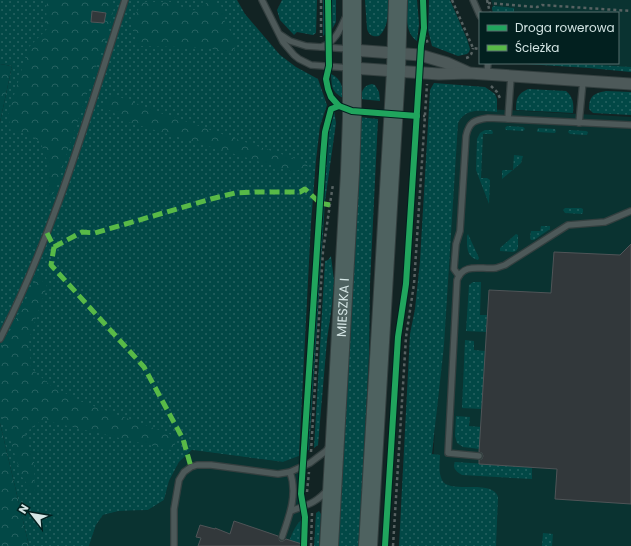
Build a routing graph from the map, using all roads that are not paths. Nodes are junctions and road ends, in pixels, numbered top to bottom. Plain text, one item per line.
1 (125, 0) edge
2 (262, 0) edge
3 (351, 0) edge
4 (398, 0) edge
5 (473, 0) edge
6 (479, 14) edge
7 (277, 30) junction
8 (322, 47) junction
9 (352, 50) junction
10 (397, 52) junction
11 (352, 68) junction
12 (488, 69) edge
13 (396, 71) junction
14 (469, 73) junction
15 (511, 76) junction
16 (583, 81) junction
17 (631, 84) edge
18 (508, 119) junction
19 (579, 123) junction
20 (631, 125) edge
21 (631, 211) edge
22 (459, 276) junction
23 (0, 339) edge
24 (335, 434) junction
25 (479, 456) dead end
26 (290, 472) junction
27 (333, 480) junction
28 (291, 511) junction
29 (282, 537) dead end
30 (174, 546) edge
31 (329, 546) edge
32 (368, 546) edge

1 - 23 lane
2 - 7 lane
3 - 8 lane, MIESZKA I
3 - 9 main road, MIESZKA I
4 - 10 main road
5 - 6 lane
7 - 8 lane
7 - 11 lane
8 - 9 lane
9 - 10 street
9 - 11 main road, MIESZKA I
10 - 13 main road
10 - 14 street
11 - 13 street
11 - 24 main road, MIESZKA I
12 - 14 street
12 - 15 street
13 - 14 street
13 - 32 main road
15 - 16 street
15 - 18 lane
16 - 17 street
16 - 19 lane
18 - 19 lane
18 - 22 lane
19 - 20 lane
21 - 22 lane
22 - 25 lane
24 - 26 lane
24 - 27 main road, MIESZKA I
26 - 28 lane
26 - 30 lane
27 - 28 lane
27 - 31 main road, MIESZKA I
28 - 29 lane

